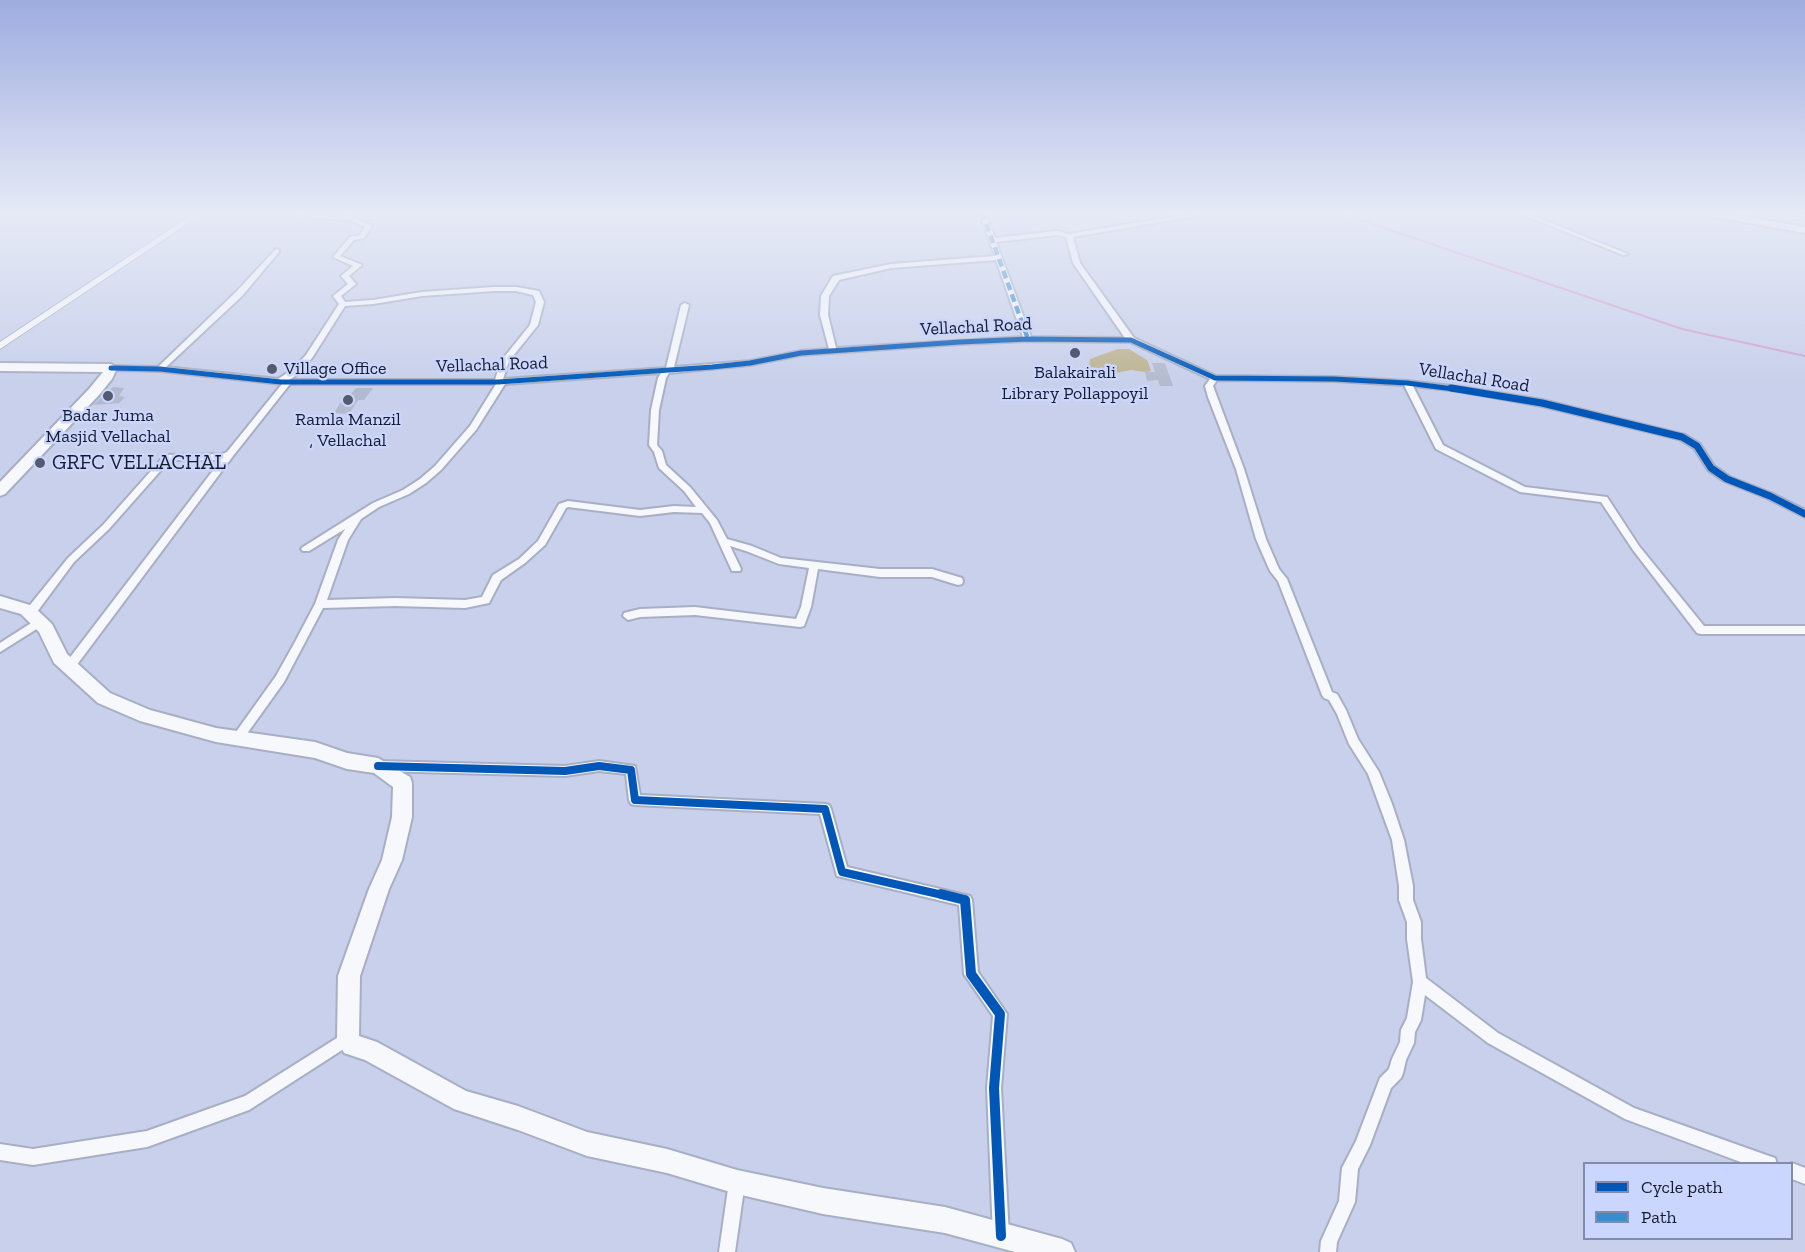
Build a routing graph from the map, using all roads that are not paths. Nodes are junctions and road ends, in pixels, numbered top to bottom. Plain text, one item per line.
1 (113, 270) edge
2 (259, 270) edge
3 (352, 270) edge
4 (871, 270) edge
5 (1003, 270) edge
6 (1082, 270) edge
7 (343, 304) junction
8 (685, 305) dead end
9 (1028, 339) junction
10 (1131, 340) junction
11 (0, 346) edge
12 (833, 351) junction
13 (0, 367) edge
14 (111, 368) junction
15 (160, 369) junction
16 (667, 371) junction
17 (1215, 378) junction
18 (284, 382) junction
19 (500, 382) junction
20 (1407, 383) junction
21 (230, 454) junction
22 (0, 491) edge
23 (704, 510) junction
24 (1805, 514) edge
25 (358, 517) junction
26 (723, 541) junction
27 (306, 549) dead end
28 (814, 566) junction
29 (736, 569) dead end
30 (958, 580) dead end
31 (0, 602) edge
32 (320, 604) junction
33 (628, 616) dead end
34 (34, 617) junction
35 (1805, 630) edge
36 (0, 648) edge
37 (69, 667) junction
38 (237, 739) junction
39 (378, 766) junction
40 (1420, 982) junction
41 (348, 1038) junction
42 (0, 1152) edge
43 (1763, 1162) edge
44 (738, 1182) junction
45 (1001, 1236) junction
46 (728, 1252) edge
47 (1062, 1252) edge
48 (1328, 1252) edge

1 - 11 street
2 - 15 street
3 - 7 street
4 - 12 street
5 - 9 street
6 - 10 street
7 - 18 street
7 - 19 street
8 - 16 street
9 - 10 street, Vellachal Road
9 - 12 street, Vellachal Road
10 - 17 street, Vellachal Road
12 - 16 street, Vellachal Road
13 - 14 main road
14 - 15 street, Vellachal Road
14 - 22 main road
15 - 18 street, Vellachal Road
16 - 19 street, Vellachal Road
16 - 23 street
17 - 20 street, Vellachal Road
17 - 40 street
18 - 19 street, Vellachal Road
18 - 21 street
19 - 25 street
20 - 24 street, Vellachal Road
20 - 35 street
21 - 34 street
21 - 37 street
23 - 26 street
23 - 32 street
25 - 27 street
25 - 32 street
26 - 28 street
26 - 29 street
28 - 30 street
28 - 33 street
31 - 34 main road
32 - 38 street
34 - 36 street
34 - 37 main road
37 - 38 main road
38 - 39 main road
39 - 41 main road
39 - 45 street
40 - 43 street
40 - 48 street
41 - 42 street
41 - 44 main road
44 - 45 main road
44 - 46 street
45 - 47 main road

